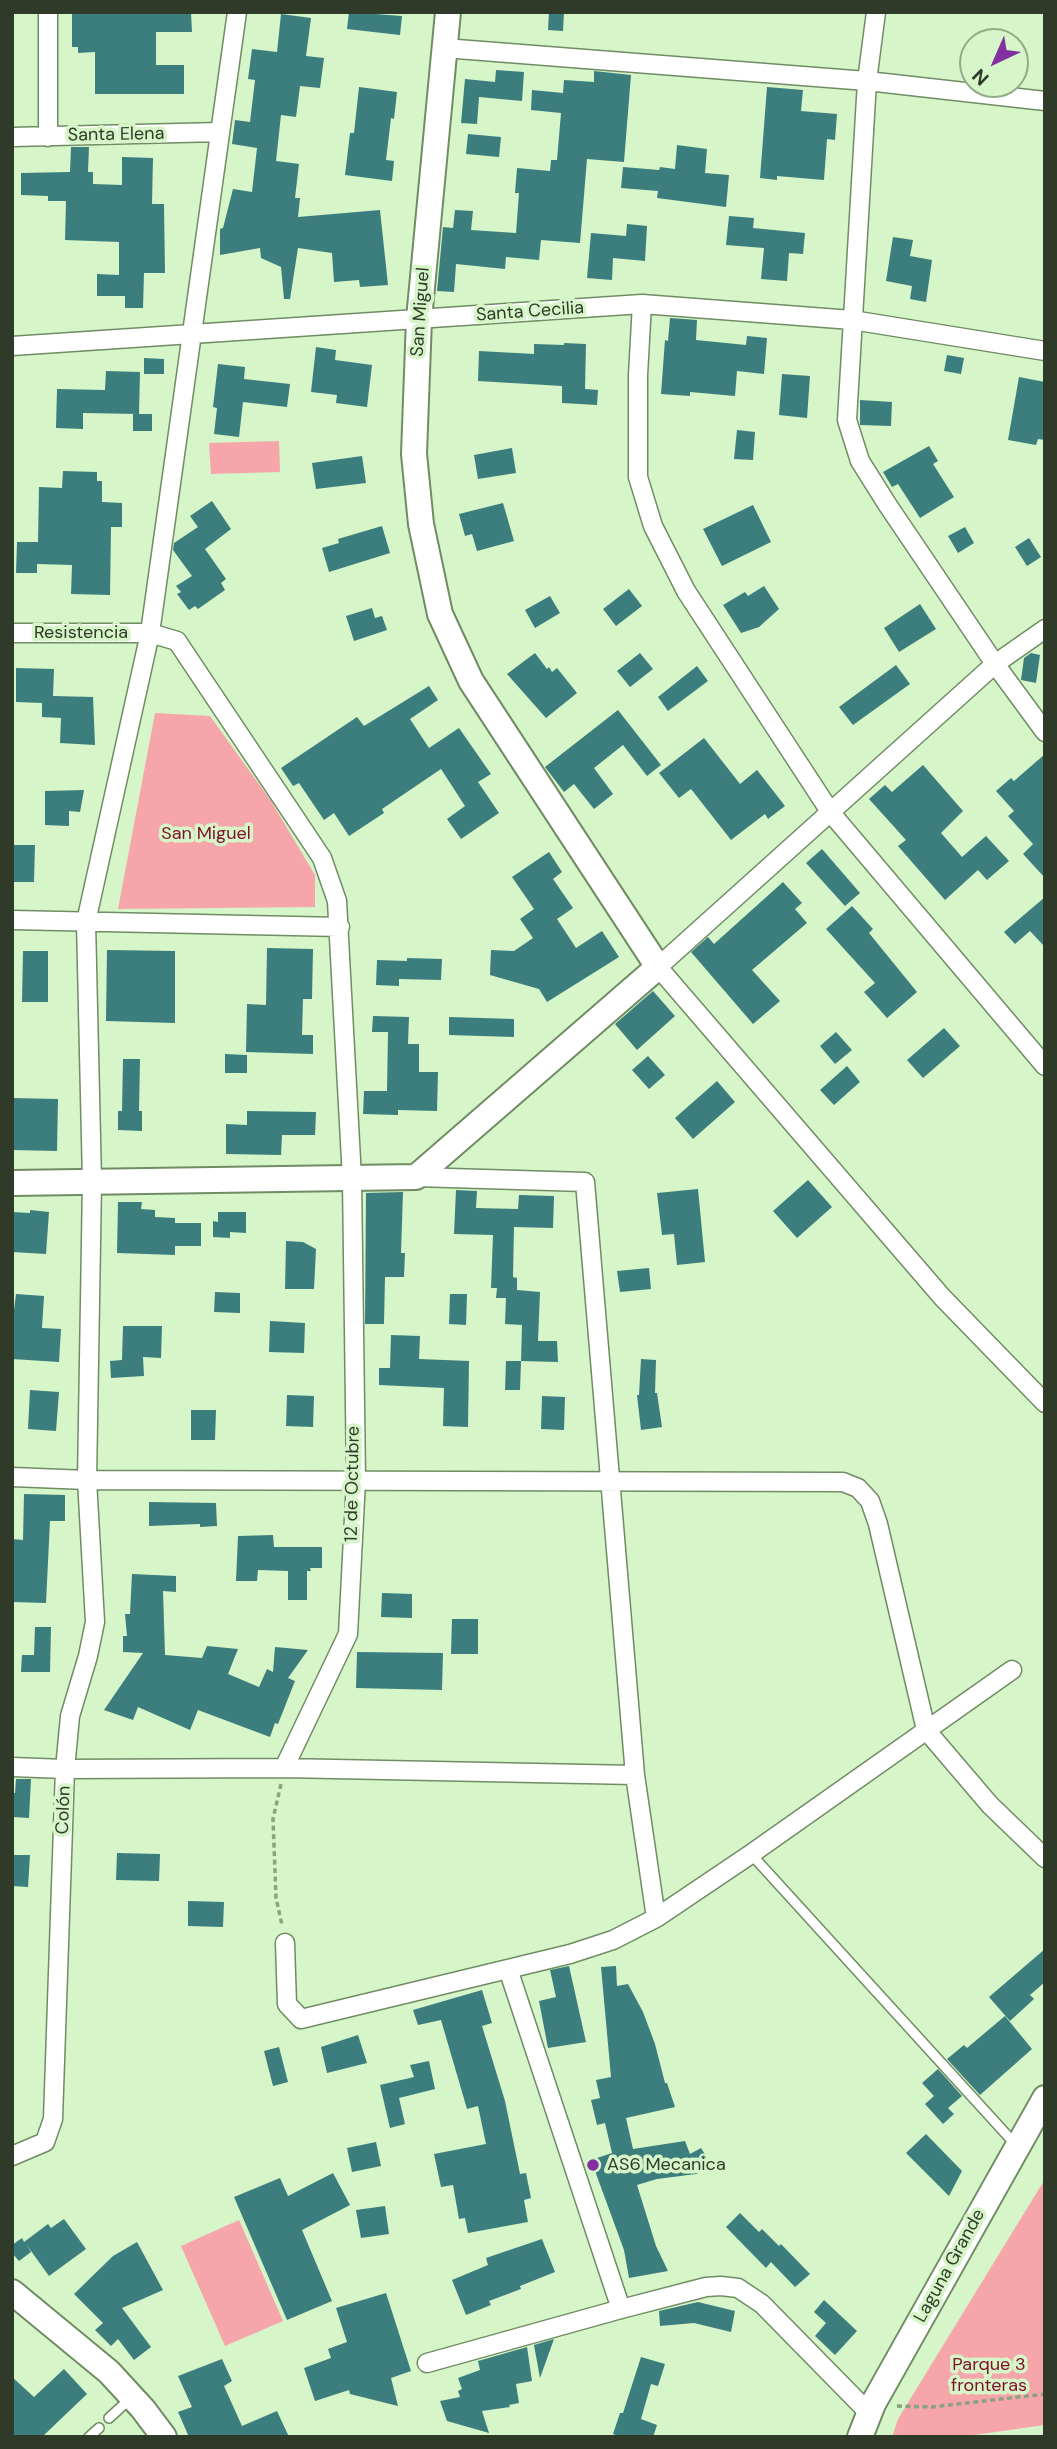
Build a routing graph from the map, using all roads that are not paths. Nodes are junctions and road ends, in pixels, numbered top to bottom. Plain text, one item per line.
1 (48, 12) edge
2 (237, 12) edge
3 (448, 12) edge
4 (876, 12) edge
5 (444, 48) junction
6 (867, 81) junction
7 (1045, 102) edge
8 (219, 132) junction
9 (12, 136) edge
10 (48, 137) junction
11 (642, 304) junction
12 (419, 319) junction
13 (852, 320) junction
14 (192, 334) junction
15 (12, 346) edge
16 (1045, 351) edge
17 (1045, 629) edge
18 (150, 633) junction
19 (12, 634) edge
20 (995, 664) junction
21 (1045, 732) edge
22 (831, 813) junction
23 (12, 920) edge
24 (86, 922) junction
25 (340, 927) junction
26 (659, 967) junction
27 (1045, 1066) edge
28 (416, 1177) junction
29 (352, 1179) junction
30 (92, 1182) junction
31 (12, 1183) edge
32 (1045, 1403) edge
33 (12, 1477) edge
34 (86, 1480) junction
35 (355, 1480) junction
36 (612, 1481) junction
37 (1012, 1670) dead end
38 (926, 1730) junction
39 (12, 1767) edge
40 (284, 1768) junction
41 (65, 1769) junction
42 (635, 1775) junction
43 (751, 1854) junction
44 (1045, 1858) edge
45 (656, 1918) junction
46 (285, 1943) road end
47 (508, 1969) junction
48 (1042, 2108) edge
49 (1018, 2146) junction
50 (12, 2157) edge
51 (12, 2292) edge
52 (621, 2309) junction
53 (427, 2363) dead end
54 (132, 2397) junction
55 (871, 2409) junction
56 (109, 2418) dead end
57 (99, 2428) dead end
58 (89, 2437) edge
59 (164, 2437) edge
60 (860, 2437) edge

1 - 10 street
2 - 8 street, Colón
3 - 5 street, San Miguel
4 - 6 street
5 - 6 street
5 - 12 street, San Miguel
6 - 7 street
6 - 13 street
8 - 10 street, Santa Elena
8 - 14 street, Colón
9 - 10 street, Santa Elena
11 - 12 street, Santa Cecilia
11 - 13 street, Santa Cecilia
11 - 22 street
12 - 14 street, Santa Cecilia
12 - 26 street, San Miguel
13 - 16 street, Santa Cecilia
13 - 20 street
14 - 15 street, Santa Cecilia
14 - 18 street, Colón
17 - 20 street
18 - 19 street, Resistencia
18 - 24 street, Colón
18 - 25 street, 12 de Octubre
20 - 21 street
20 - 22 street
22 - 26 street
22 - 27 street
23 - 24 street
24 - 25 street
24 - 30 street, Colón
25 - 29 street, 12 de Octubre
26 - 28 street
26 - 32 street
28 - 29 street
28 - 36 street
29 - 30 street
29 - 35 street, 12 de Octubre
30 - 31 street
30 - 34 street, Colón
33 - 34 street
34 - 35 street
34 - 41 street, Colón
35 - 36 street
35 - 40 street, 12 de Octubre
36 - 38 street
36 - 42 street
37 - 38 street
38 - 43 street
38 - 44 street
39 - 41 street
40 - 41 street
40 - 42 street
41 - 50 street, Colón
42 - 45 street
43 - 45 street
43 - 49 lane
45 - 47 street
46 - 47 street
47 - 52 street
48 - 49 street, Laguna Grande
49 - 55 street, Laguna Grande
51 - 54 street
52 - 53 street
52 - 55 street
54 - 56 lane
54 - 59 street
55 - 60 street, Laguna Grande
57 - 58 lane

